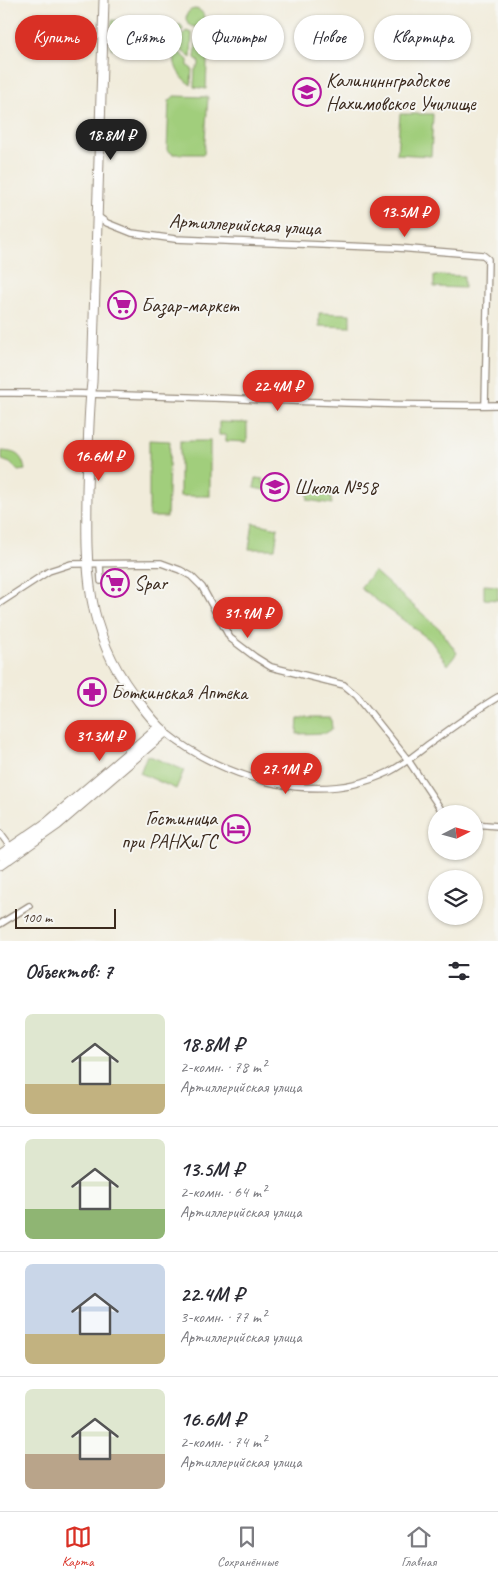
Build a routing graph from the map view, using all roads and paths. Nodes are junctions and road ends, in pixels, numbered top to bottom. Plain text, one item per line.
1 (104, 0) edge
2 (97, 216) junction
3 (0, 392) edge
4 (90, 392) junction
5 (498, 405) edge
6 (485, 406) junction
7 (87, 563) junction
8 (100, 564) junction
9 (102, 581) dead end
10 (0, 603) edge
11 (498, 697) edge
12 (162, 729) junction
13 (408, 760) junction
14 (438, 805) edge
15 (483, 825) edge
16 (498, 826) edge
17 (0, 833) edge
18 (11, 848) junction
19 (0, 855) edge
20 (0, 865) edge
21 (30, 906) dead end
22 (0, 924) edge

1 - 2 main road
2 - 4 main road
2 - 6 street, Артиллерийская улица
3 - 4 street
4 - 6 street
4 - 7 main road
5 - 6 street
7 - 8 street
7 - 10 street
7 - 12 main road
8 - 9 street
8 - 13 street
11 - 13 street
12 - 13 street
12 - 18 main road
12 - 20 main road
13 - 14 street
15 - 16 street
17 - 18 street
18 - 19 main road
21 - 22 street

